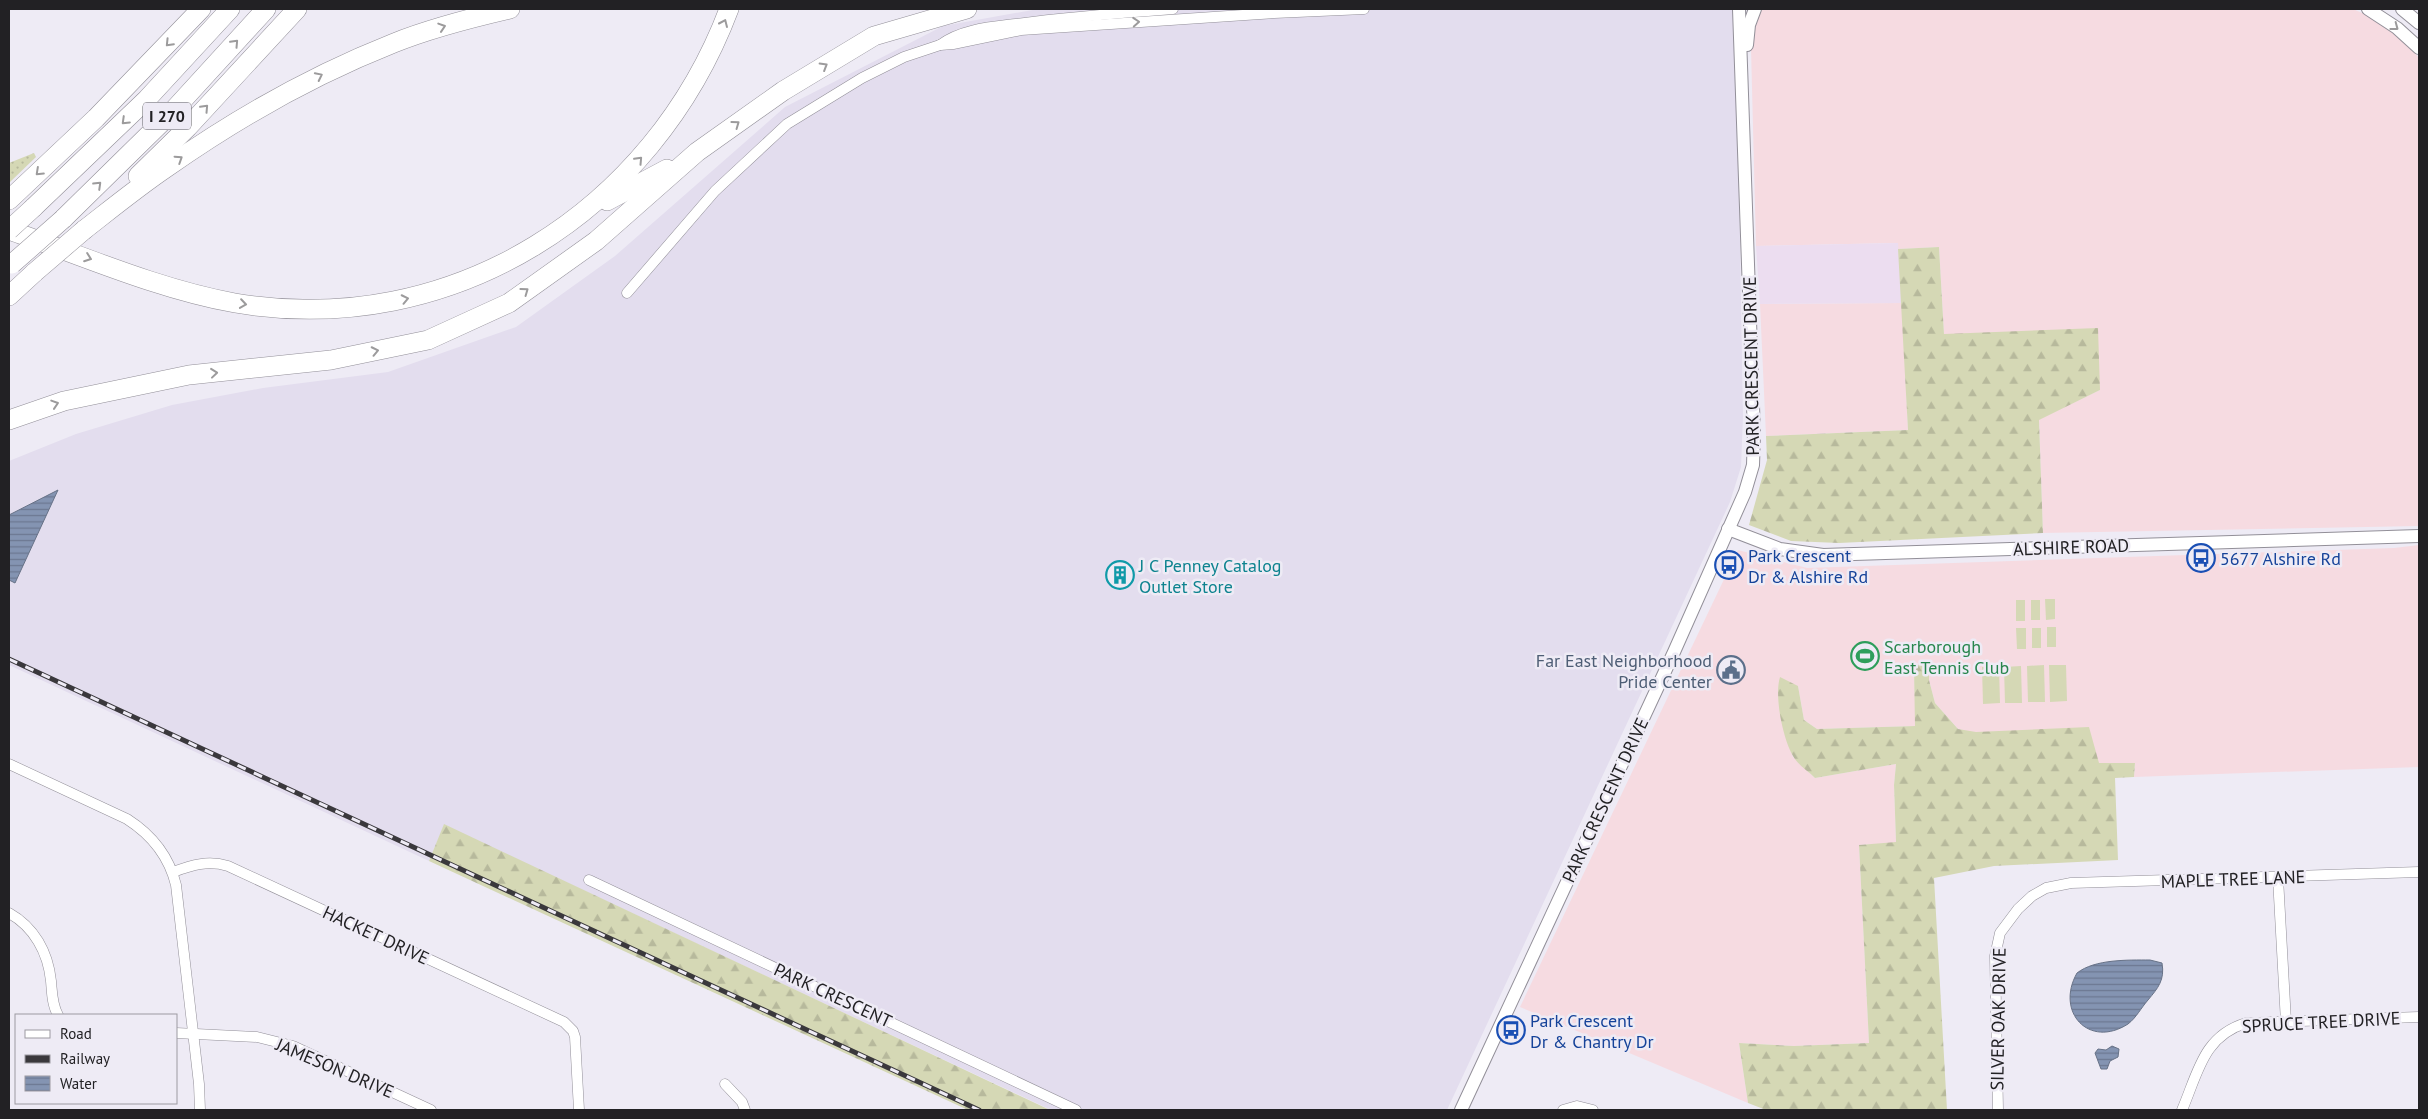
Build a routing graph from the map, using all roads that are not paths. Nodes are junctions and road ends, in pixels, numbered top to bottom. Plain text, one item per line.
1 (201, 9) edge
2 (230, 9) edge
3 (266, 9) edge
4 (297, 9) edge
5 (510, 9) edge
6 (729, 9) edge
7 (967, 9) edge
8 (1173, 9) edge
9 (1364, 9) edge
10 (1740, 9) edge
11 (1756, 9) edge
12 (2368, 9) edge
13 (2402, 9) edge
14 (2419, 23) edge
15 (940, 45) junction
16 (2419, 48) edge
17 (1742, 82) junction
18 (697, 152) junction
19 (9, 199) edge
20 (578, 217) junction
21 (9, 230) edge
22 (84, 230) junction
23 (10, 265) edge
24 (627, 293) dead end
25 (9, 296) edge
26 (9, 420) edge
27 (1728, 529) junction
28 (2419, 536) edge
29 (9, 764) edge
30 (173, 872) junction
31 (2419, 872) edge
32 (2278, 878) junction
33 (589, 880) dead end
34 (2046, 888) joint
35 (9, 913) edge
36 (58, 1014) edge
37 (2419, 1017) edge
38 (2286, 1022) junction
39 (178, 1033) edge
40 (194, 1034) junction
41 (725, 1084) dead end
42 (1472, 1086) junction
43 (200, 1110) edge
44 (432, 1110) edge
45 (579, 1110) edge
46 (746, 1110) edge
47 (1076, 1110) edge
48 (1461, 1110) edge
49 (1472, 1110) edge
50 (1563, 1110) edge
51 (1593, 1110) edge
52 (1998, 1110) edge
53 (2182, 1110) edge

1 -> 19 highway
2 -> 21 highway, I 270, bridge
23 -> 3 highway, I 270, bridge
22 -> 4 highway
22 -> 5 highway
20 -> 6 highway
18 -> 7 highway
8 - 15 street
15 -> 9 street
10 - 17 street, PARK CRESCENT DRIVE
11 - 17 street
12 -> 16 street
13 - 14 street
15 - 24 street
17 - 27 street, PARK CRESCENT DRIVE
18 - 20 highway
26 -> 18 highway
21 -> 20 highway
22 - 25 highway, bridge
27 - 28 street, ALSHIRE ROAD
27 - 42 street, PARK CRESCENT DRIVE
29 - 30 street
30 - 40 street
30 - 45 street, HACKET DRIVE
31 - 32 street, MAPLE TREE LANE
32 - 34 street, MAPLE TREE LANE
32 - 38 street
33 - 47 street, PARK CRESCENT
34 - 52 street, SILVER OAK DRIVE
35 - 36 street
37 - 38 street, SPRUCE TREE DRIVE
38 - 53 street, SPRUCE TREE DRIVE
39 - 40 street, JAMESON DRIVE
40 - 43 street
40 - 44 street, JAMESON DRIVE
41 - 46 street
42 - 48 street, PARK CRESCENT DRIVE
42 - 49 street
50 - 51 street

